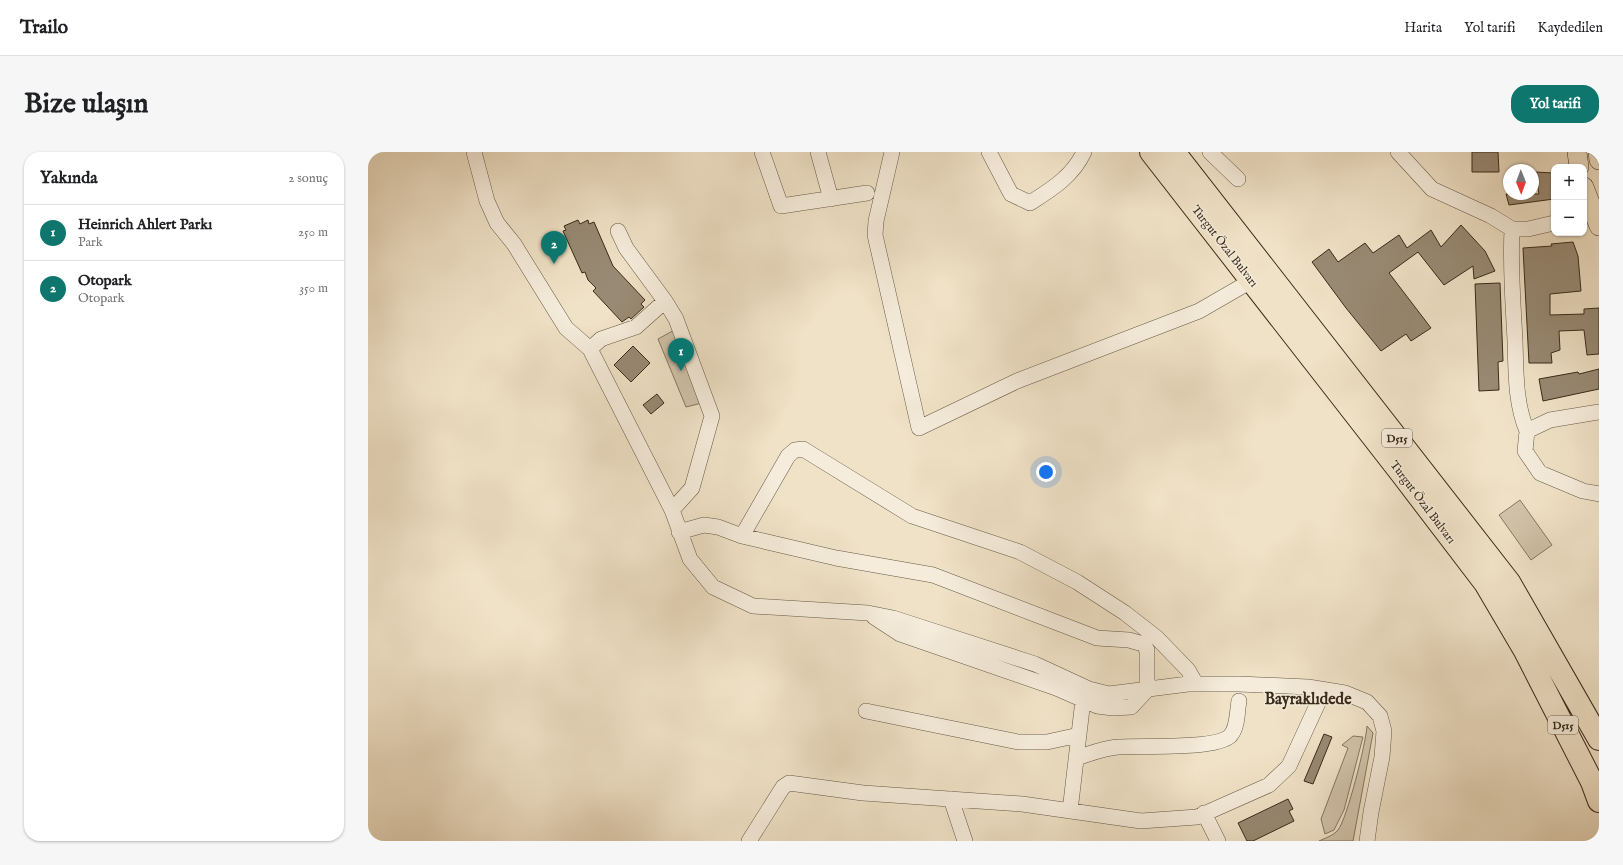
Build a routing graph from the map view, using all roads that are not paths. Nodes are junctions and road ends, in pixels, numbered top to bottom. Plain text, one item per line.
1 (474, 152) edge
2 (762, 152) edge
3 (818, 152) edge
4 (892, 152) edge
5 (989, 152) edge
6 (1084, 152) edge
7 (1151, 152) edge
8 (1174, 152) edge
9 (1210, 152) edge
10 (1398, 152) edge
11 (1577, 152) edge
12 (1598, 152) edge
13 (1599, 160) edge
14 (1579, 164) edge
15 (1238, 179) dead end
16 (866, 193) dead end
17 (831, 198) junction
18 (1587, 200) edge
19 (1592, 219) edge
20 (1551, 224) edge
21 (1512, 229) junction
22 (618, 231) dead end
23 (1251, 281) junction
24 (665, 301) junction
25 (590, 349) junction
26 (1599, 412) edge
27 (1527, 431) junction
28 (1599, 494) edge
29 (672, 510) junction
30 (680, 532) junction
31 (742, 536) junction
32 (868, 613) junction
33 (1196, 684) junction
34 (1147, 690) junction
35 (1324, 690) junction
36 (1083, 700) junction
37 (1239, 701) dead end
38 (866, 711) dead end
39 (1079, 735) junction
40 (1599, 739) edge
41 (1076, 758) junction
42 (951, 799) junction
43 (1599, 801) edge
44 (1070, 811) junction
45 (1204, 814) junction
46 (749, 841) edge
47 (965, 841) edge
48 (1218, 841) edge
49 (1367, 841) edge

1 - 25 street
2 - 17 street
3 - 17 street
4 - 23 street
5 - 6 street
7 - 23 highway, Turgut Özal Bulvarı / D515
8 - 40 highway, Turgut Özal Bulvarı / D515
9 - 15 street
10 - 21 street
11 - 14 main road
12 - 13 main road
16 - 17 street
18 - 19 main road
20 - 21 street
21 - 27 street
22 - 24 street
23 - 43 highway, Turgut Özal Bulvarı / D515
24 - 25 street
24 - 29 street
25 - 29 street
26 - 27 street
27 - 28 street
29 - 30 street
30 - 31 street
30 - 32 street
31 - 33 street
31 - 34 street
32 - 34 street
32 - 36 street
33 - 34 street
33 - 35 street
34 - 36 street
35 - 45 street
35 - 49 street
36 - 39 street
37 - 41 street
38 - 39 street
39 - 41 street
41 - 44 street
42 - 44 street
42 - 46 street
42 - 47 street
44 - 45 street
45 - 48 street

